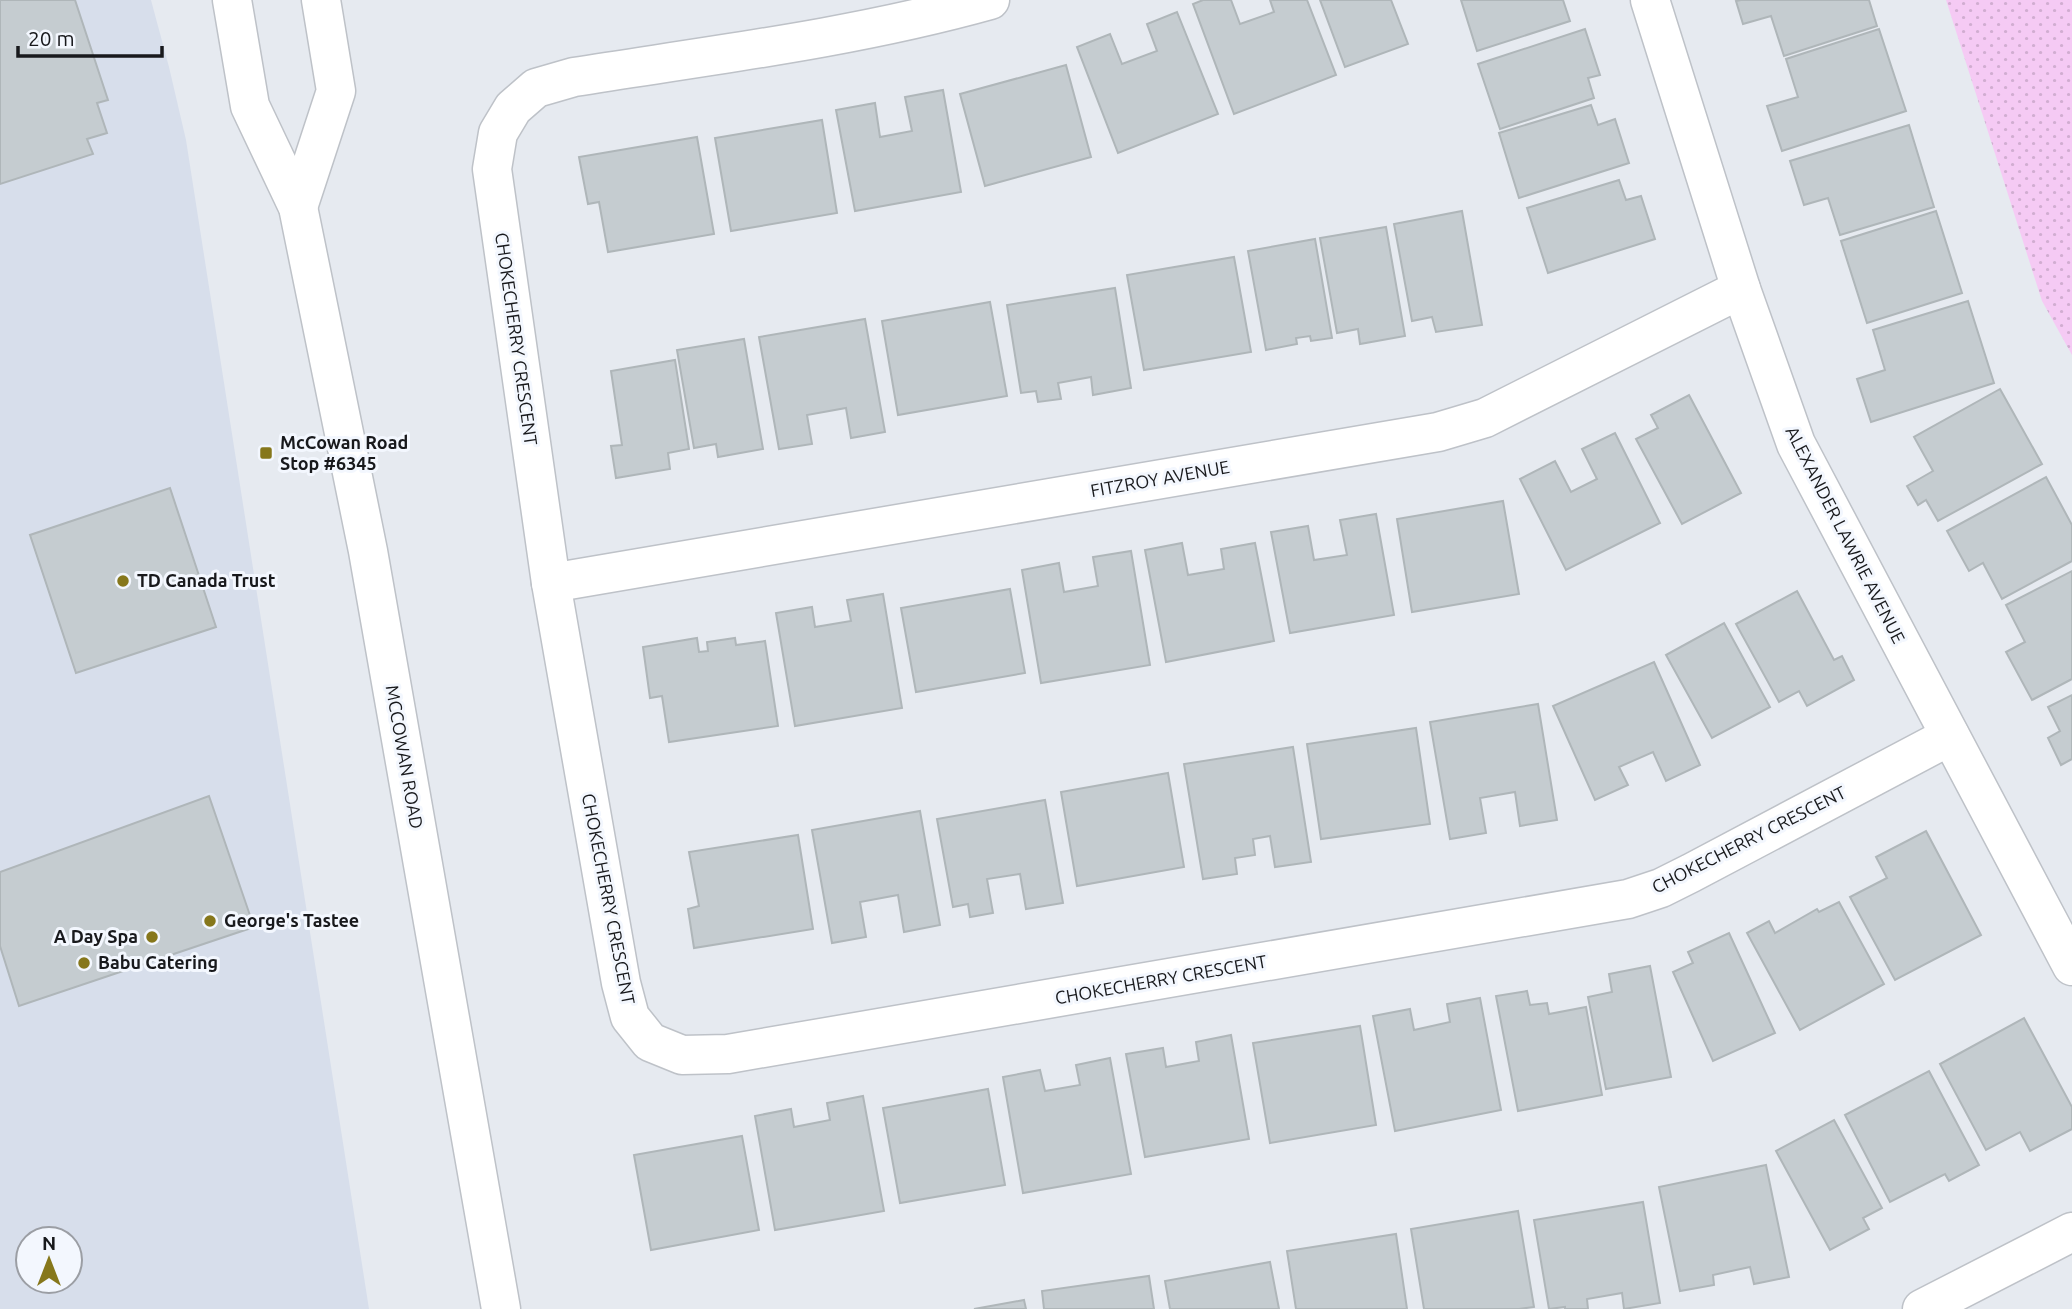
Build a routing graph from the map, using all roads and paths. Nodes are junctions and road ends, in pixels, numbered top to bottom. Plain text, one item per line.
1 (232, 0) edge
2 (321, 0) edge
3 (990, 0) edge
4 (1650, 0) edge
5 (298, 207) junction
6 (1741, 289) junction
7 (551, 583) junction
8 (1950, 736) junction
9 (2072, 966) edge
10 (2072, 1232) edge
11 (501, 1309) edge
12 (1922, 1309) edge

1 - 5 street, MCCOWAN ROAD
2 - 5 street, MCCOWAN ROAD
3 - 7 street, CHOKECHERRY CRESCENT
4 - 6 street, ALEXANDER LAWRIE AVENUE
5 - 11 street, MCCOWAN ROAD
6 - 7 street, FITZROY AVENUE
6 - 8 street, ALEXANDER LAWRIE AVENUE
7 - 8 street, CHOKECHERRY CRESCENT
8 - 9 street, ALEXANDER LAWRIE AVENUE
10 - 12 street

